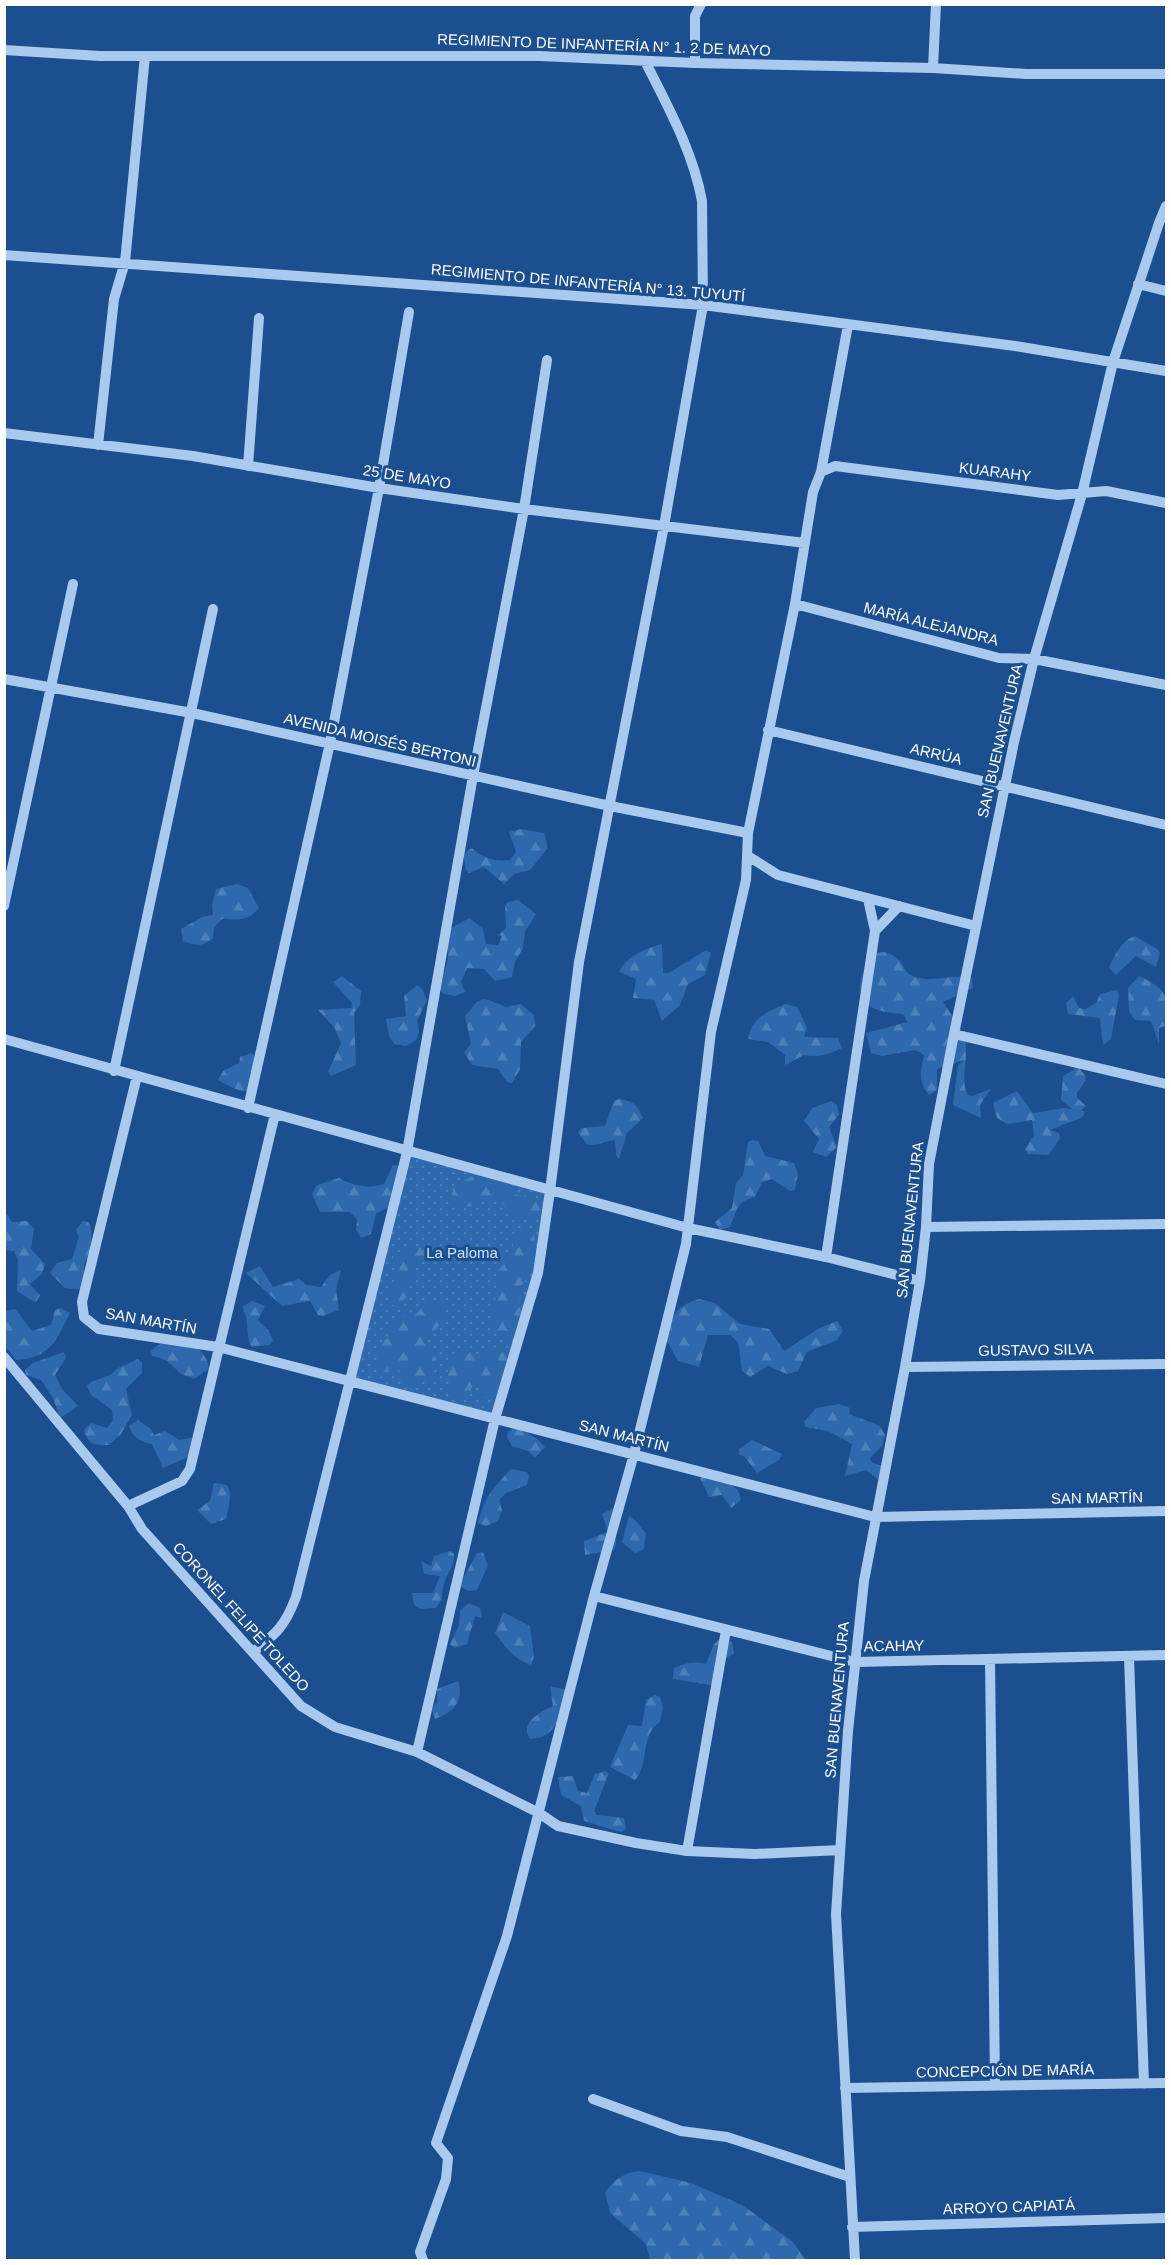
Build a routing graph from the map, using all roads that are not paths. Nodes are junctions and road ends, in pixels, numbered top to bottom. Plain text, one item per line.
1 (701, 4) edge
2 (936, 4) edge
3 (4, 50) edge
4 (145, 56) junction
5 (645, 61) junction
6 (695, 63) junction
7 (933, 68) junction
8 (1167, 74) edge
9 (1167, 206) edge
10 (1163, 224) edge
11 (4, 255) edge
12 (125, 262) junction
13 (1138, 284) junction
14 (1167, 291) edge
15 (703, 305) junction
16 (409, 312) dead end
17 (259, 318) dead end
18 (848, 325) junction
19 (547, 360) dead end
20 (1113, 362) junction
21 (1167, 371) edge
22 (4, 434) edge
23 (98, 445) junction
24 (248, 466) junction
25 (821, 472) junction
26 (379, 488) junction
27 (1082, 494) junction
28 (1167, 503) edge
29 (524, 509) junction
30 (664, 526) junction
31 (805, 543) junction
32 (73, 584) dead end
33 (795, 604) junction
34 (213, 609) dead end
35 (1034, 659) junction
36 (4, 679) edge
37 (1167, 685) edge
38 (51, 689) junction
39 (192, 713) junction
40 (768, 730) junction
41 (330, 743) junction
42 (473, 776) junction
43 (1005, 786) junction
44 (610, 806) junction
45 (1167, 825) edge
46 (748, 833) junction
47 (748, 856) junction
48 (868, 899) junction
49 (4, 906) edge
50 (899, 906) junction
51 (976, 926) junction
52 (875, 932) junction
53 (954, 1034) junction
54 (4, 1039) edge
55 (114, 1071) junction
56 (137, 1076) junction
57 (1167, 1084) edge
58 (249, 1107) junction
59 (275, 1114) junction
60 (407, 1152) junction
61 (550, 1191) junction
62 (1167, 1224) edge
63 (926, 1227) junction
64 (688, 1228) junction
65 (826, 1257) junction
66 (920, 1281) junction
67 (218, 1347) junction
68 (4, 1356) edge
69 (1167, 1364) edge
70 (905, 1367) junction
71 (351, 1383) junction
72 (495, 1419) junction
73 (634, 1454) junction
74 (128, 1506) junction
75 (1167, 1511) edge
76 (875, 1517) junction
77 (594, 1596) junction
78 (726, 1630) junction
79 (253, 1652) junction
80 (1167, 1655) edge
81 (1129, 1657) junction
82 (990, 1659) junction
83 (855, 1662) junction
84 (417, 1752) junction
85 (539, 1814) junction
86 (840, 1850) junction
87 (687, 1851) junction
88 (1167, 2083) edge
89 (1144, 2084) junction
90 (995, 2085) junction
91 (845, 2088) junction
92 (593, 2099) dead end
93 (850, 2177) junction
94 (1167, 2218) edge
95 (852, 2227) junction
96 (423, 2260) edge
97 (855, 2260) edge

1 - 6 street
2 - 7 street
3 - 4 street, REGIMIENTO DE INFANTERÍA N° 1. 2 DE MAYO
4 - 5 street, REGIMIENTO DE INFANTERÍA N° 1. 2 DE MAYO
4 - 12 street
5 - 6 street, REGIMIENTO DE INFANTERÍA N° 1. 2 DE MAYO
5 - 15 street
6 - 7 street, REGIMIENTO DE INFANTERÍA N° 1. 2 DE MAYO
7 - 8 street, REGIMIENTO DE INFANTERÍA N° 1. 2 DE MAYO
9 - 10 street, SAN BUENAVENTURA
10 - 13 street, SAN BUENAVENTURA
11 - 12 street, REGIMIENTO DE INFANTERÍA N° 13. TUYUTÍ
12 - 15 street, REGIMIENTO DE INFANTERÍA N° 13. TUYUTÍ
12 - 23 street
13 - 14 street
13 - 20 street, SAN BUENAVENTURA
15 - 18 street, REGIMIENTO DE INFANTERÍA N° 13. TUYUTÍ
15 - 30 street
16 - 26 street
17 - 24 street
18 - 20 street, REGIMIENTO DE INFANTERÍA N° 13. TUYUTÍ
18 - 25 street
19 - 29 street
20 - 21 street, REGIMIENTO DE INFANTERÍA N° 13. TUYUTÍ
20 - 27 street, SAN BUENAVENTURA
22 - 23 street, 25 DE MAYO
23 - 24 street, 25 DE MAYO
24 - 26 street, 25 DE MAYO
25 - 27 street, KUARAHY
25 - 31 street
26 - 29 street, 25 DE MAYO
26 - 41 street
27 - 28 street, KUARAHY
27 - 35 street, SAN BUENAVENTURA
29 - 30 street, 25 DE MAYO
29 - 42 street
30 - 31 street, 25 DE MAYO
30 - 44 street
31 - 33 street
32 - 38 street
33 - 35 street, MARÍA ALEJANDRA
33 - 40 street
34 - 39 street
35 - 37 street, MARÍA ALEJANDRA
35 - 43 street, SAN BUENAVENTURA
36 - 38 street, AVENIDA MOISÉS BERTONI
38 - 39 street, AVENIDA MOISÉS BERTONI
38 - 49 street
39 - 41 street, AVENIDA MOISÉS BERTONI
39 - 55 street
40 - 43 street, ARRÚA
40 - 46 street
41 - 42 street, AVENIDA MOISÉS BERTONI
41 - 58 street
42 - 44 street, AVENIDA MOISÉS BERTONI
42 - 60 street
43 - 45 street, ARRÚA
43 - 51 street, SAN BUENAVENTURA
44 - 46 street, AVENIDA MOISÉS BERTONI
44 - 61 street
46 - 47 street
47 - 48 street
47 - 64 street
48 - 50 street
48 - 52 street
50 - 51 street
50 - 52 street
51 - 53 street, SAN BUENAVENTURA
52 - 65 street
53 - 57 street
53 - 63 street, SAN BUENAVENTURA
54 - 55 street
55 - 56 street
56 - 58 street
56 - 67 street, SAN MARTÍN
58 - 59 street
59 - 60 street
59 - 67 street
60 - 61 street
60 - 71 street
61 - 64 street
61 - 72 street
62 - 63 street
63 - 66 street, SAN BUENAVENTURA
64 - 65 street
64 - 73 street
65 - 66 street
66 - 70 street, SAN BUENAVENTURA
67 - 71 street, SAN MARTÍN
67 - 74 street
68 - 74 street, CORONEL FELIPE TOLEDO
69 - 70 street, GUSTAVO SILVA
70 - 76 street, SAN BUENAVENTURA
71 - 72 street, SAN MARTÍN
71 - 79 street
72 - 73 street, SAN MARTÍN
72 - 84 street
73 - 76 street, SAN MARTÍN
73 - 77 street
74 - 79 street, CORONEL FELIPE TOLEDO
75 - 76 street, SAN MARTÍN
76 - 83 street, SAN BUENAVENTURA
77 - 78 street, ACAHAY
77 - 85 street
78 - 83 street, ACAHAY
78 - 87 street
79 - 84 street, CORONEL FELIPE TOLEDO
80 - 81 street, ACAHAY
81 - 82 street, ACAHAY
81 - 89 street
82 - 83 street, ACAHAY
82 - 90 street
83 - 86 street, SAN BUENAVENTURA
84 - 85 street, CORONEL FELIPE TOLEDO
85 - 87 street, CORONEL FELIPE TOLEDO
85 - 96 street
86 - 87 street, CORONEL FELIPE TOLEDO
86 - 91 street, SAN BUENAVENTURA
88 - 89 street, CONCEPCIÓN DE MARÍA
89 - 90 street, CONCEPCIÓN DE MARÍA
90 - 91 street, CONCEPCIÓN DE MARÍA
91 - 93 street, SAN BUENAVENTURA
92 - 93 street
93 - 95 street, SAN BUENAVENTURA
94 - 95 street, ARROYO CAPIATÁ
95 - 97 street, SAN BUENAVENTURA

